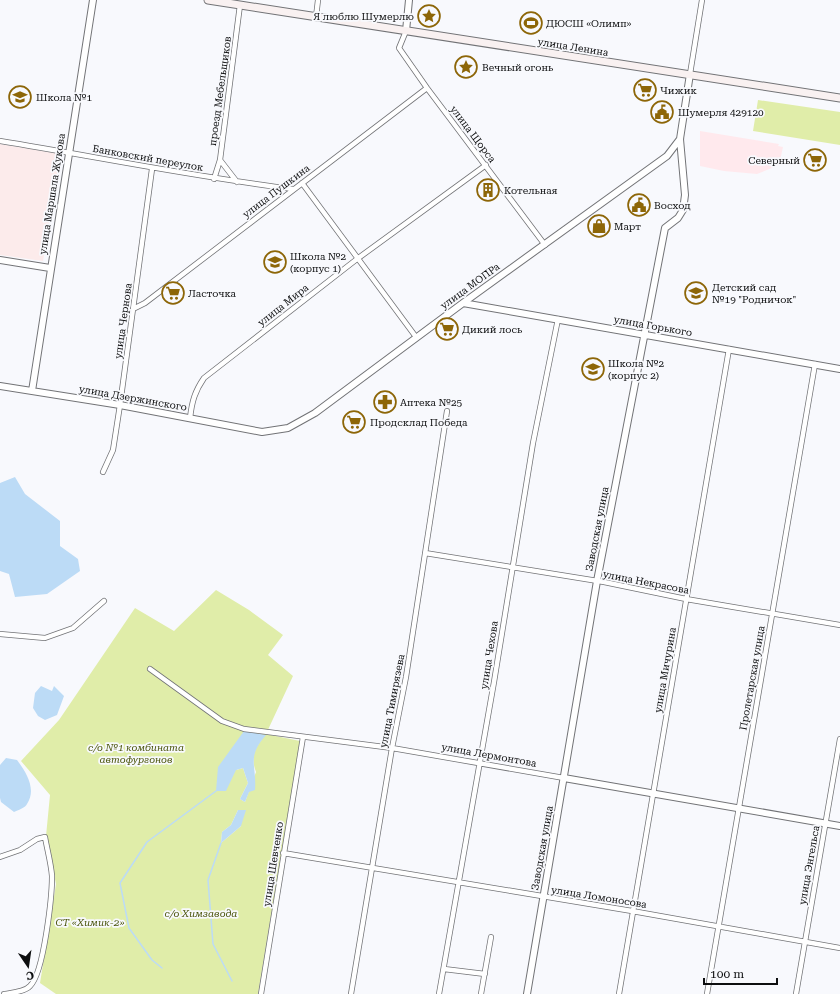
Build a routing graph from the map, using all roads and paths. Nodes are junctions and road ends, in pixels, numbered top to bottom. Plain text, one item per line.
1 (93, 0) edge
2 (208, 0) edge
3 (318, 0) edge
4 (409, 0) edge
5 (702, 0) edge
6 (240, 5) junction
7 (316, 17) junction
8 (406, 31) junction
9 (690, 74) junction
10 (427, 88) junction
11 (840, 98) edge
12 (680, 139) junction
13 (0, 141) edge
14 (68, 152) junction
15 (220, 160) junction
16 (486, 165) junction
17 (152, 169) junction
18 (214, 179) junction
19 (237, 182) junction
20 (302, 183) junction
21 (293, 189) junction
22 (545, 244) junction
23 (357, 259) junction
24 (0, 260) edge
25 (50, 268) junction
26 (463, 303) junction
27 (135, 308) junction
28 (558, 319) junction
29 (644, 334) junction
30 (416, 338) junction
31 (729, 349) junction
32 (815, 364) junction
33 (840, 369) edge
34 (0, 386) edge
35 (32, 391) junction
36 (120, 405) junction
37 (446, 411) dead end
38 (190, 418) junction
39 (262, 432) joint
40 (103, 472) dead end
41 (425, 553) junction
42 (513, 567) junction
43 (597, 581) junction
44 (686, 599) junction
45 (104, 601) dead end
46 (773, 612) junction
47 (840, 625) edge
48 (0, 634) edge
49 (150, 669) dead end
50 (303, 737) junction
51 (840, 740) edge
52 (392, 748) junction
53 (479, 763) junction
54 (564, 778) junction
55 (653, 794) junction
56 (738, 808) junction
57 (826, 823) junction
58 (840, 826) edge
59 (284, 854) junction
60 (0, 857) edge
61 (373, 867) junction
62 (458, 883) junction
63 (544, 897) junction
64 (632, 911) junction
65 (719, 927) junction
66 (491, 937) dead end
67 (804, 943) junction
68 (840, 948) edge
69 (444, 969) junction
70 (485, 974) junction
71 (4, 994) edge
72 (261, 994) edge
73 (351, 994) edge
74 (439, 994) edge
75 (481, 994) edge
76 (527, 994) edge
77 (619, 994) edge
78 (708, 994) edge
79 (796, 994) edge

1 - 14 street, улица Маршала Жукова
2 - 6 main road, улица Ленина
3 - 7 street
4 - 8 street
5 - 9 street
6 - 7 main road, улица Ленина
6 - 15 street, проезд Мебельщиков
7 - 8 main road, улица Ленина
8 - 9 main road, улица Ленина
8 - 10 street, улица Щорса
9 - 11 main road, улица Ленина
9 - 12 street, Заводская улица
10 - 16 street, улица Щорса
10 - 20 street, улица Пушкина
12 - 22 street, улица МОПРа
12 - 29 street, Заводская улица
13 - 14 street, Банковский переулок
14 - 17 street, Банковский переулок
14 - 25 street, улица Маршала Жукова
15 - 18 street, проезд Мебельщиков
15 - 19 street
16 - 22 street, улица Щорса
16 - 23 street, улица Мира
17 - 18 street, Банковский переулок
17 - 27 street, улица Чернова
18 - 19 street, Банковский переулок
19 - 21 street, Банковский переулок
20 - 21 street, улица Пушкина
20 - 23 street
21 - 27 street, улица Пушкина
22 - 26 street, улица МОПРа
23 - 30 street
23 - 38 street, улица Мира
24 - 25 street
25 - 35 street, улица Маршала Жукова
26 - 28 street, улица Горького
26 - 30 street, улица МОПРа
27 - 36 street, улица Чернова
28 - 29 street, улица Горького
28 - 42 street, улица Чехова
29 - 31 street, улица Горького
29 - 43 street, Заводская улица
30 - 39 street, улица МОПРа
31 - 32 street, улица Горького
31 - 44 street, улица Мичурина
32 - 33 street, улица Горького
32 - 46 street, Пролетарская улица
34 - 35 street, улица Дзержинского
35 - 36 street, улица Дзержинского
36 - 38 street, улица Дзержинского
36 - 40 street, улица Чернова
37 - 41 street, улица Тимирязева
38 - 39 street, улица Дзержинского
41 - 42 street, улица Некрасова
41 - 52 street, улица Тимирязева
42 - 43 street, улица Некрасова
42 - 53 street, улица Чехова
43 - 44 street, улица Некрасова
43 - 54 street, Заводская улица
44 - 46 street, улица Некрасова
44 - 55 street, улица Мичурина
45 - 48 street
46 - 47 street, улица Некрасова
46 - 56 street, Пролетарская улица
49 - 50 street, улица Лермонтова
50 - 52 street, улица Лермонтова
50 - 59 street, улица Шевченко
51 - 57 street, улица Энгельса
52 - 53 street, улица Лермонтова
52 - 61 street, улица Тимирязева
53 - 54 street, улица Лермонтова
53 - 62 street, улица Чехова
54 - 55 street, улица Лермонтова
54 - 63 street, Заводская улица
55 - 56 street, улица Лермонтова
55 - 64 street, улица Мичурина
56 - 57 street, улица Лермонтова
56 - 65 street, Пролетарская улица
57 - 58 street, улица Лермонтова
57 - 67 street, улица Энгельса
59 - 61 street, улица Ломоносова
59 - 72 street, улица Шевченко
60 - 71 street
61 - 62 street, улица Ломоносова
61 - 73 street, улица Тимирязева
62 - 63 street, улица Ломоносова
62 - 69 street, улица Чехова
63 - 64 street, улица Ломоносова
63 - 76 street, Заводская улица
64 - 65 street, улица Ломоносова
64 - 77 street, улица Мичурина
65 - 67 street, улица Ломоносова
65 - 78 street, Пролетарская улица
66 - 70 street
67 - 68 street, улица Ломоносова
67 - 79 street, улица Энгельса
69 - 70 street
69 - 74 street, улица Чехова
70 - 75 street

